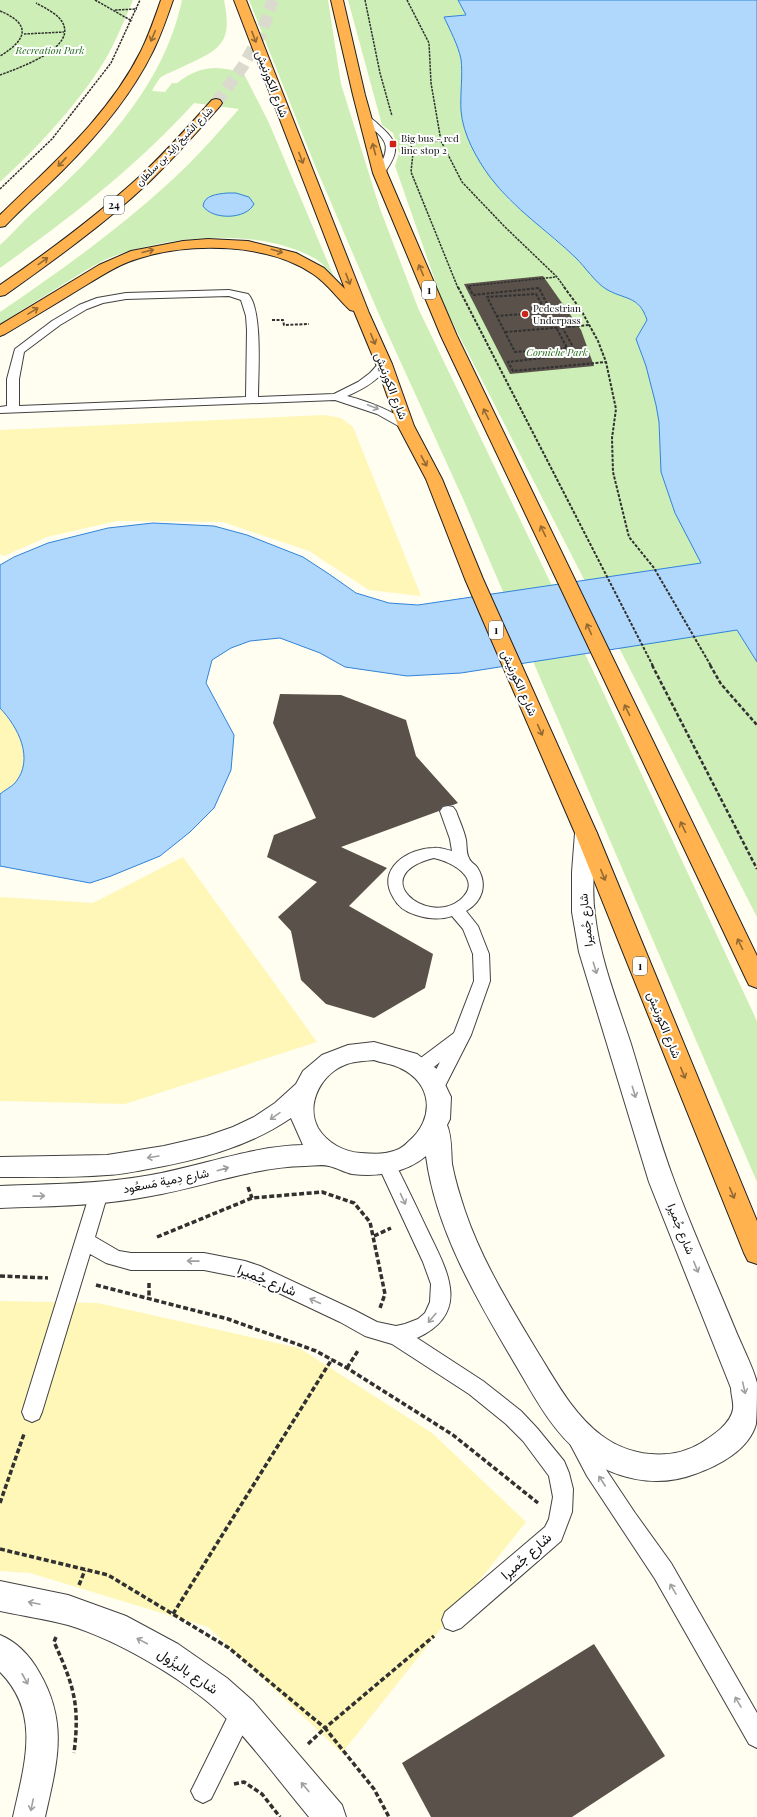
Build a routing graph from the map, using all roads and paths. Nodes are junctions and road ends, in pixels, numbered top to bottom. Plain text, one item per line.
1 (95, 0) edge
2 (140, 0) edge
3 (167, 0) edge
4 (240, 0) edge
5 (336, 0) edge
6 (365, 0) edge
7 (407, 0) edge
8 (36, 3) dead end
9 (137, 9) junction
10 (114, 10) junction
11 (0, 11) edge
12 (132, 22) junction
13 (64, 32) junction
14 (24, 34) junction
15 (0, 56) edge
16 (0, 75) edge
17 (216, 103) tunnel mouth
18 (393, 117) dead end
19 (441, 141) junction
20 (0, 189) edge
21 (2, 221) edge
22 (557, 277) junction
23 (0, 292) edge
24 (581, 310) junction
25 (546, 312) junction
26 (551, 312) junction
27 (362, 313) junction
28 (496, 316) junction
29 (309, 324) dead end
30 (289, 325) dead end
31 (589, 325) junction
32 (556, 327) junction
33 (562, 327) junction
34 (0, 331) edge
35 (505, 332) junction
36 (606, 362) junction
37 (384, 364) junction
38 (336, 397) junction
39 (252, 400) junction
40 (0, 410) edge
41 (13, 410) junction
42 (406, 426) junction
43 (757, 725) edge
44 (448, 811) dead end
45 (586, 833) junction
46 (461, 860) junction
47 (757, 869) edge
48 (455, 910) junction
49 (757, 979) edge
50 (462, 1035) junction
51 (420, 1068) junction
52 (436, 1087) junction
53 (304, 1091) junction
54 (436, 1128) junction
55 (330, 1155) junction
56 (386, 1163) junction
57 (0, 1167) edge
58 (99, 1193) junction
59 (0, 1197) edge
60 (85, 1241) junction
61 (757, 1253) edge
62 (149, 1263) junction
63 (0, 1276) edge
64 (72, 1279) junction
65 (149, 1299) junction
66 (372, 1330) junction
67 (396, 1335) junction
68 (332, 1359) junction
69 (347, 1368) junction
70 (32, 1412) joint
71 (568, 1421) junction
72 (0, 1503) edge
73 (560, 1520) junction
74 (0, 1549) edge
75 (85, 1570) junction
76 (0, 1596) edge
77 (68, 1610) junction
78 (173, 1614) junction
79 (453, 1620) joint
80 (0, 1650) edge
81 (242, 1712) junction
82 (325, 1728) junction
83 (757, 1736) edge
84 (73, 1761) dead end
85 (286, 1764) junction
86 (203, 1791) joint
87 (29, 1817) edge
88 (280, 1817) edge
89 (330, 1817) edge
90 (389, 1817) edge

1 - 10 path
2 - 9 path
3 -> 21 highway
4 -> 27 highway, شارع الكورنيش / 1
49 -> 5 highway, 1
6 - 18 path
7 - 19 path
8 - 13 path
9 - 10 path
9 - 12 path
10 - 12 path
11 - 14 path
12 - 20 path
13 - 14 path
13 - 16 path
14 - 15 path
23 -> 17 highway, شارع الشيخ زايد بن سلطان / 24
19 - 22 path
19 - 47 path
22 - 24 path
22 - 26 path
24 - 26 path
24 - 31 path
25 - 26 path
25 - 28 path
25 - 28 path
34 -> 27 highway
27 -> 37 highway, شارع الكورنيش / 1
28 - 35 path
29 - 30 path
31 - 33 path
31 - 36 path
32 - 33 path
32 - 35 path
32 - 35 path
33 - 36 path
36 - 43 path
37 - 38 lane
37 - 42 highway, شارع الكورنيش / 1
38 - 39 lane
38 -> 42 lane
39 - 41 lane
39 - 41 lane
40 - 41 lane
42 -> 45 highway, شارع الكورنيش / 1
44 - 46 lane
45 -> 61 highway, شارع الكورنيش / 1
45 -> 71 street, شارع جُميرا
46 - 48 lane
46 - 48 lane
48 - 50 lane
50 - 51 lane
50 - 52 lane
51 - 52 street
51 - 53 street
52 - 54 street
53 - 55 street
53 -> 57 street
54 - 56 street
54 - 71 street, شارع جُميرا
55 - 56 street
58 -> 55 street, شارع دِمية مَسعُود
56 -> 67 lane, شارع جُميرا
59 -> 58 street, شارع دِمية مَسعُود
58 - 60 lane
60 - 62 lane, شارع جُميرا
60 - 64 lane
62 - 65 path
66 -> 62 lane, شارع جُميرا
62 - 66 path
63 - 64 path
64 - 65 path
64 - 70 lane
65 - 68 path
66 - 67 lane, شارع جُميرا
66 - 69 path
67 - 73 lane, شارع جُميرا
68 - 69 path
68 - 78 path
69 - 73 path
70 - 72 path
83 -> 71 lane, شارع جُميرا
73 - 79 lane, شارع جُميرا
74 - 75 path
75 - 77 path
75 - 78 path
77 -> 76 street, شارع باليزُول
81 -> 77 street, شارع باليزُول
77 - 84 path
78 - 82 path
79 - 82 path
80 -> 87 street
81 - 85 street, شارع باليزُول
81 - 86 lane
82 - 85 path
82 - 90 path
89 -> 85 street, شارع باليزُول
86 - 88 path

